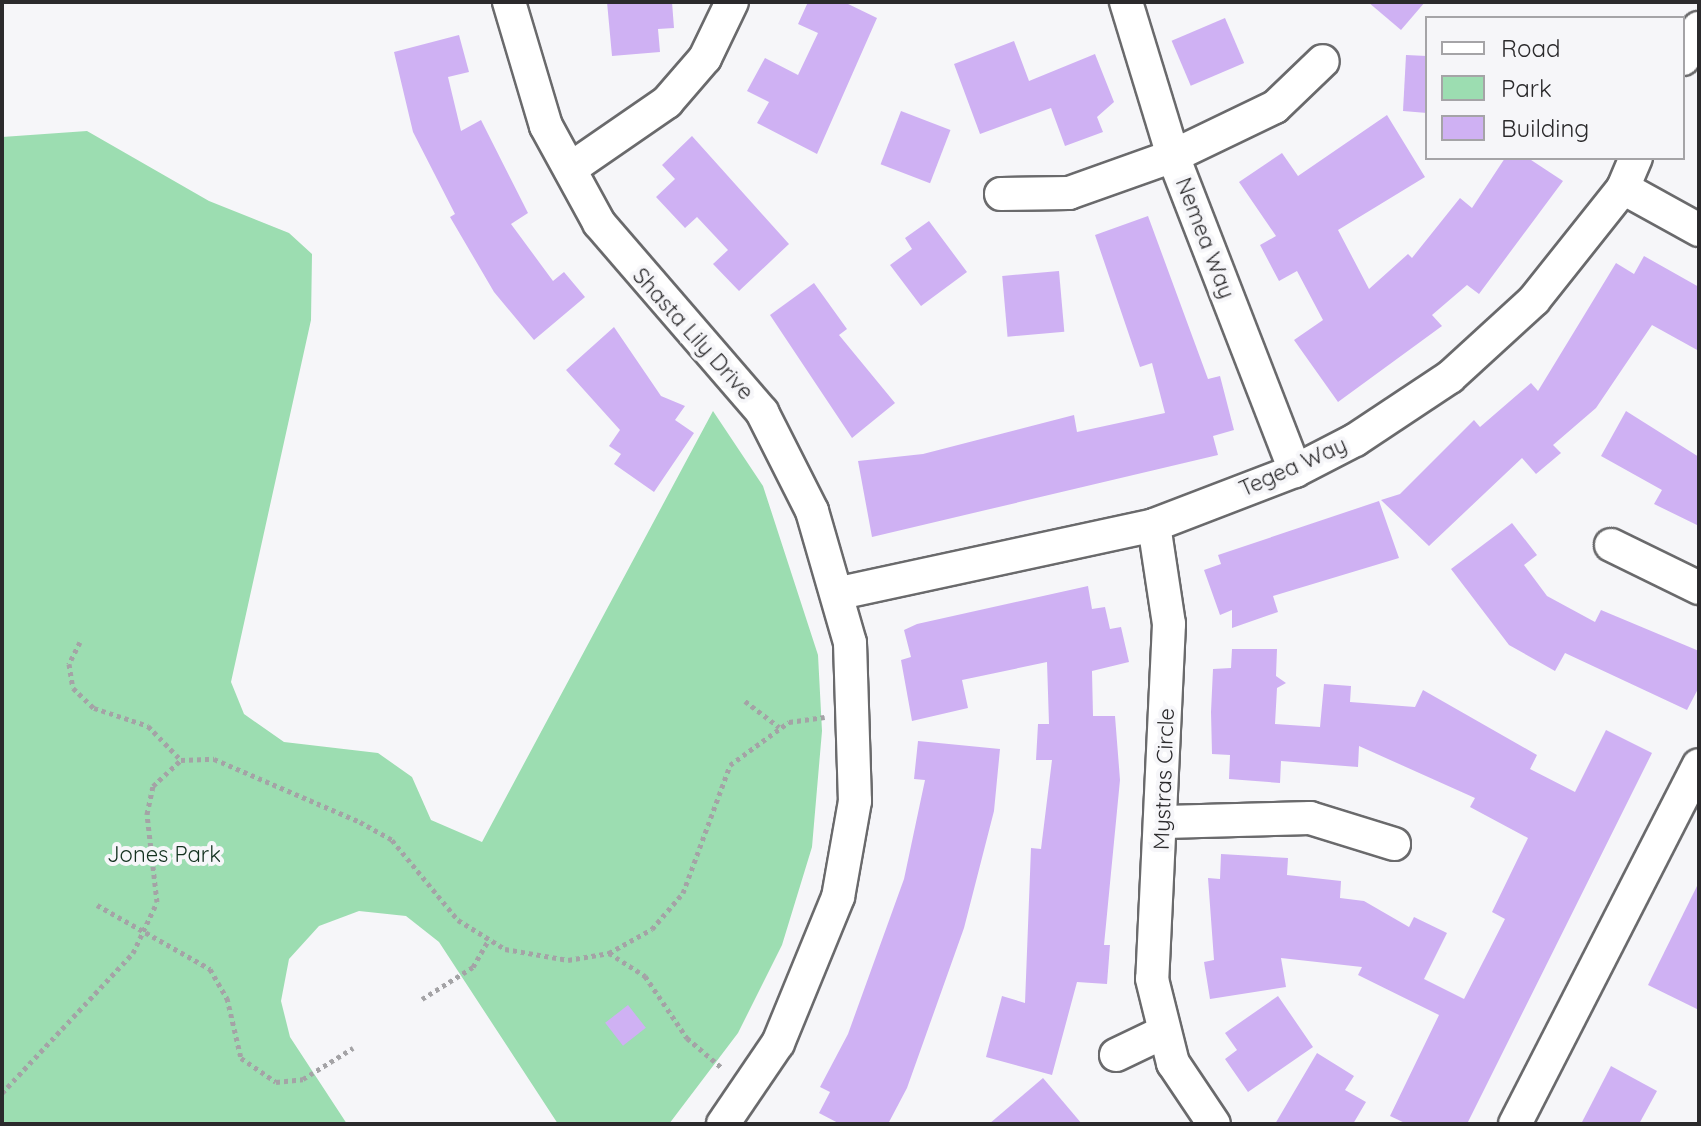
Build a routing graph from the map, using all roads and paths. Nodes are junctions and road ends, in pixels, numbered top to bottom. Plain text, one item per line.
1 (509, 2) edge
2 (732, 2) edge
3 (1126, 2) edge
4 (1699, 28) edge
5 (1685, 55) edge
6 (1323, 61) dead end
7 (1173, 156) junction
8 (1635, 160) edge
9 (570, 169) junction
10 (1623, 188) junction
11 (1001, 194) dead end
12 (1699, 230) edge
13 (1295, 471) junction
14 (1154, 525) junction
15 (1611, 545) dead end
16 (1699, 588) edge
17 (840, 593) junction
18 (80, 642) dead end
19 (745, 701) dead end
20 (825, 717) dead end
21 (779, 727) junction
22 (181, 760) junction
23 (1699, 765) edge
24 (1165, 822) junction
25 (1394, 844) dead end
26 (97, 905) dead end
27 (141, 935) junction
28 (489, 939) junction
29 (609, 953) junction
30 (422, 999) dead end
31 (1162, 1033) junction
32 (353, 1048) dead end
33 (1116, 1055) dead end
34 (722, 1068) dead end
35 (2, 1093) edge
36 (723, 1124) edge
37 (1214, 1124) edge
38 (1515, 1124) edge

1 - 9 street, Shasta Lily Drive
2 - 9 street
3 - 7 street, Nemea Way
4 - 5 street
6 - 7 street
7 - 11 street
7 - 13 street, Nemea Way
8 - 10 street, Tegea Way
9 - 17 street, Shasta Lily Drive
10 - 12 street
10 - 13 street, Tegea Way
13 - 14 street, Tegea Way
14 - 17 street, Tegea Way
14 - 24 street, Mystras Circle
15 - 16 street
17 - 36 street, Shasta Lily Drive
18 - 22 path
19 - 21 path
20 - 21 path
21 - 29 path
22 - 27 path
22 - 28 path
23 - 38 street
24 - 25 street
24 - 31 street, Mystras Circle
26 - 27 path
27 - 32 path
27 - 35 path
28 - 29 path
28 - 30 path
29 - 34 path
31 - 33 street
31 - 37 street, Mystras Circle

